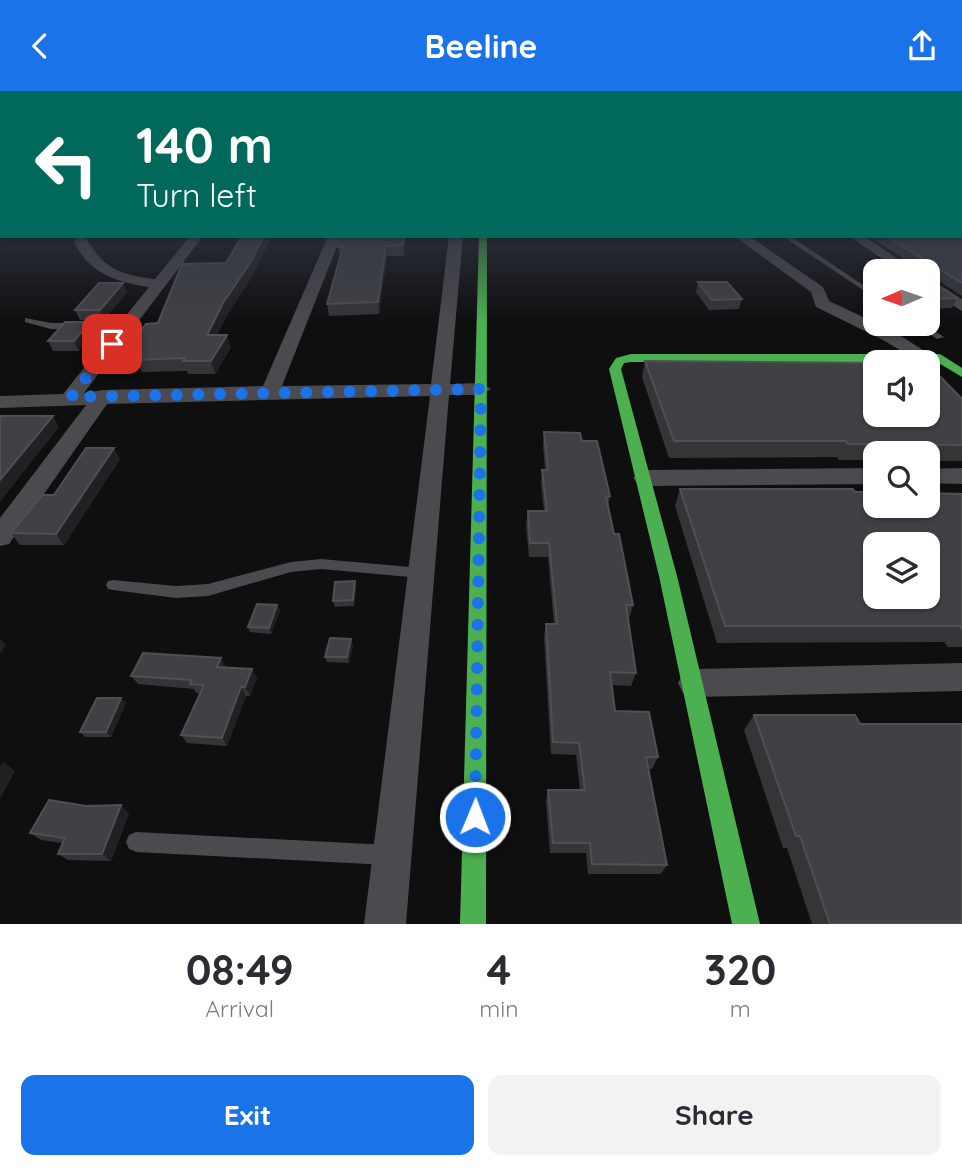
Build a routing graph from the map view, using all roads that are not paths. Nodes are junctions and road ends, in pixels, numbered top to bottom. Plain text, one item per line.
1 (83, 244) edge
2 (191, 244) edge
3 (332, 244) edge
4 (455, 244) edge
5 (483, 244) edge
6 (751, 244) edge
7 (797, 244) edge
8 (867, 244) edge
9 (890, 259) edge
10 (159, 284) junction
11 (962, 286) edge
12 (940, 287) edge
13 (863, 288) edge
14 (940, 292) edge
15 (962, 306) edge
16 (28, 320) dead end
17 (126, 326) junction
18 (937, 336) edge
19 (940, 338) dead end
20 (913, 350) edge
21 (863, 358) edge
22 (940, 358) edge
23 (962, 373) edge
24 (440, 389) junction
25 (481, 389) junction
26 (270, 392) junction
27 (103, 396) junction
28 (71, 397) junction
29 (0, 402) edge
30 (863, 476) edge
31 (940, 476) edge
32 (962, 476) edge
33 (645, 478) junction
34 (0, 537) edge
35 (421, 572) junction
36 (113, 585) dead end
37 (962, 677) edge
38 (694, 683) junction
39 (136, 842) dead end
40 (392, 855) junction
41 (385, 924) edge
42 (473, 924) edge
43 (746, 924) edge

1 - 10 street
2 - 10 street
3 - 26 street
4 - 24 street
5 - 25 street
6 - 20 street
7 - 13 lane
8 - 9 street
10 - 17 street
11 - 12 street
14 - 15 street
16 - 17 lane
17 - 28 street
18 - 19 lane
21 - 33 street
22 - 23 street
24 - 25 street
24 - 26 street
24 - 35 street
25 - 42 street
26 - 27 street
27 - 28 street
27 - 34 street
28 - 29 street
30 - 33 street
31 - 32 street
33 - 38 street
35 - 36 lane
35 - 40 street
37 - 38 street
38 - 43 street
39 - 40 lane
40 - 41 street

